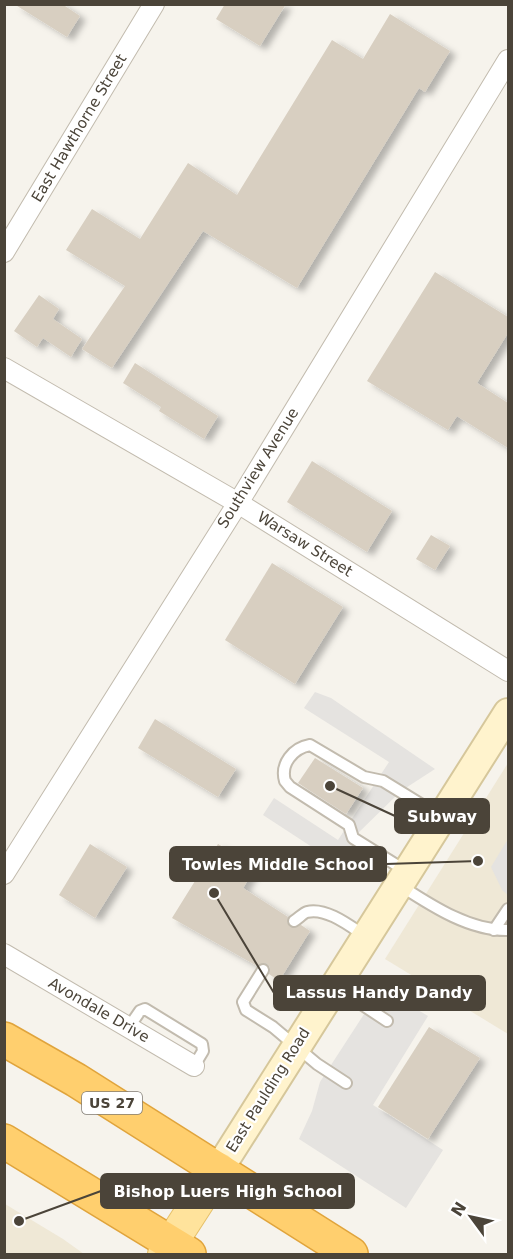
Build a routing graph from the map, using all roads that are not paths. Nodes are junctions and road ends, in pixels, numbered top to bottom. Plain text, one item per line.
1 (154, 4) edge
2 (508, 60) edge
3 (4, 252) edge
4 (4, 368) edge
5 (238, 502) junction
6 (508, 671) edge
7 (508, 713) edge
8 (441, 816) junction
9 (4, 874) edge
10 (402, 878) junction
11 (508, 909) edge
12 (294, 921) dead end
13 (494, 930) junction
14 (508, 930) edge
15 (365, 936) junction
16 (4, 954) edge
17 (263, 970) dead end
18 (334, 986) junction
19 (387, 1021) dead end
20 (4, 1039) edge
21 (295, 1046) junction
22 (194, 1066) dead end
23 (346, 1083) dead end
24 (4, 1141) edge
25 (219, 1169) junction
26 (175, 1251) edge
27 (351, 1254) edge

1 - 3 street, East Hawthorne Street
2 - 5 street, Southview Avenue
4 - 5 street, Warsaw Street
5 - 6 street, Warsaw Street
5 - 9 street, Southview Avenue
7 - 8 main road, East Paulding Road
8 - 10 main road, East Paulding Road
8 - 10 lane
10 - 13 lane
10 - 15 main road, East Paulding Road
11 - 13 lane
12 - 15 lane
13 - 14 lane
15 - 18 main road, East Paulding Road
16 - 22 street, Avondale Drive
17 - 21 lane
18 - 19 lane
18 - 21 main road, East Paulding Road
20 - 25 highway, US 27
21 - 23 lane
21 - 25 main road, East Paulding Road
24 - 26 highway
25 - 26 main road, East Paulding Road
25 - 27 highway, US 27

